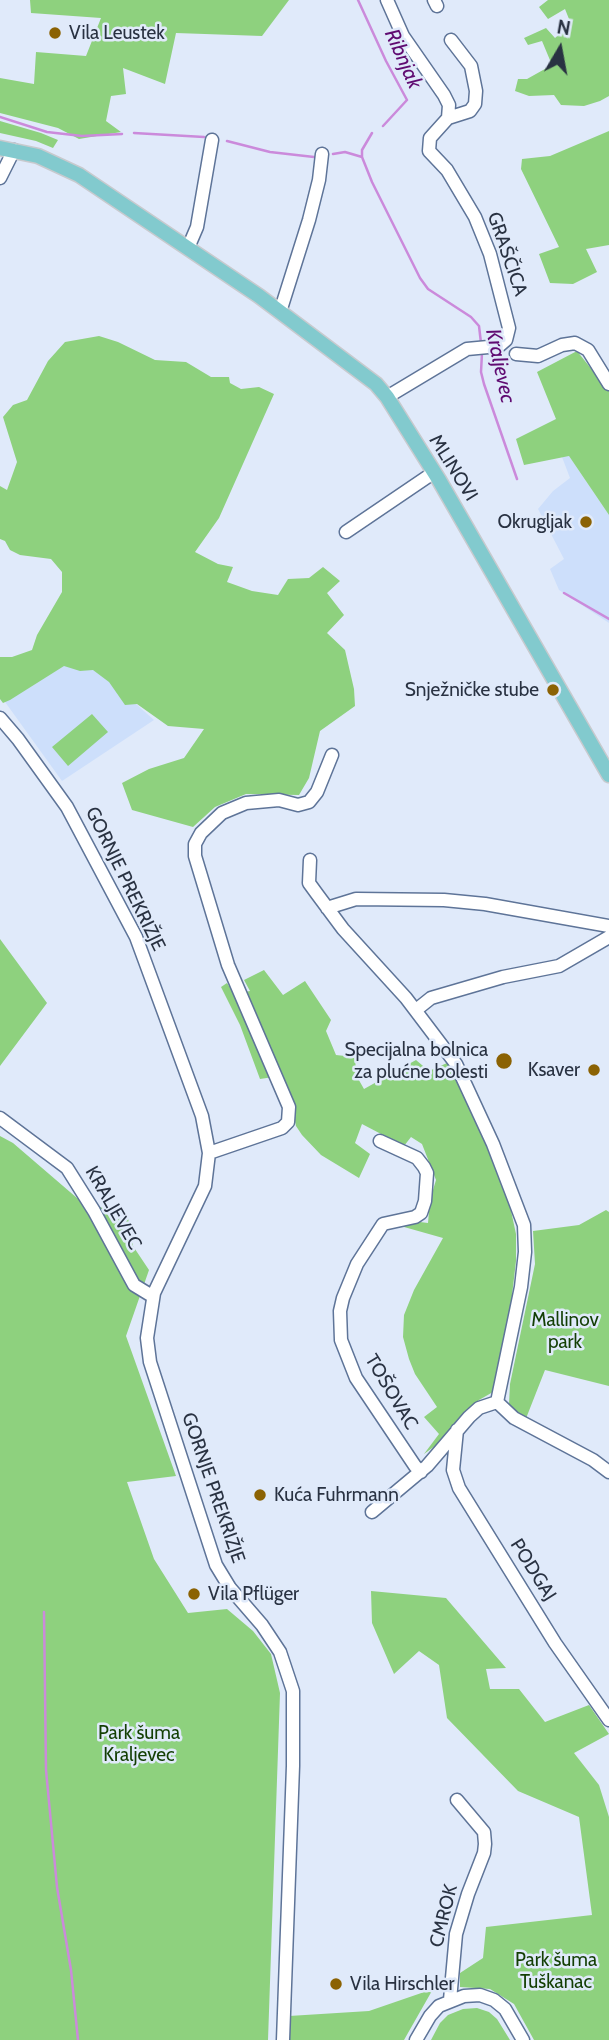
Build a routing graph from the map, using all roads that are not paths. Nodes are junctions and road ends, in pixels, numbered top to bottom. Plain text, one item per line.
1 (387, 0) edge
2 (450, 40) dead end
3 (449, 118) junction
4 (212, 140) dead end
5 (5, 151) edge
6 (322, 154) dead end
7 (0, 178) edge
8 (188, 248) junction
9 (280, 312) junction
10 (516, 354) dead end
11 (609, 384) edge
12 (387, 397) junction
13 (433, 472) junction
14 (345, 532) dead end
15 (0, 718) edge
16 (332, 755) dead end
17 (609, 775) edge
18 (310, 860) dead end
19 (327, 908) junction
20 (609, 926) edge
21 (609, 937) edge
22 (416, 1010) junction
23 (0, 1118) edge
24 (380, 1141) dead end
25 (209, 1153) junction
26 (152, 1296) junction
27 (497, 1402) junction
28 (457, 1430) junction
29 (586, 1456) junction
30 (609, 1459) edge
31 (421, 1472) junction
32 (609, 1472) edge
33 (372, 1512) dead end
34 (609, 1720) edge
35 (457, 1800) dead end
36 (450, 2000) junction
37 (283, 2040) edge
38 (416, 2040) edge
39 (523, 2040) edge

1 - 3 street
2 - 3 street
3 - 12 street, GRAŠČICA
4 - 8 street
5 - 7 street
5 - 8 main road, MLINOVI
6 - 9 street
8 - 9 main road, MLINOVI
9 - 12 main road, MLINOVI
10 - 11 street
12 - 13 main road, MLINOVI
13 - 14 street
13 - 17 main road, MLINOVI
15 - 25 street, GORNJE PREKRIŽJE
16 - 25 street
18 - 19 street
19 - 20 street
19 - 22 street
21 - 22 street
22 - 27 street
23 - 26 street, KRALJEVEC
24 - 31 street, TOŠOVAC
25 - 26 street, GORNJE PREKRIŽJE
26 - 37 street, GORNJE PREKRIŽJE
27 - 28 street
27 - 29 street
28 - 31 street
28 - 34 street, PODGAJ
29 - 30 street
29 - 32 street
31 - 33 street
35 - 36 street, CMROK
36 - 38 street
36 - 39 street

